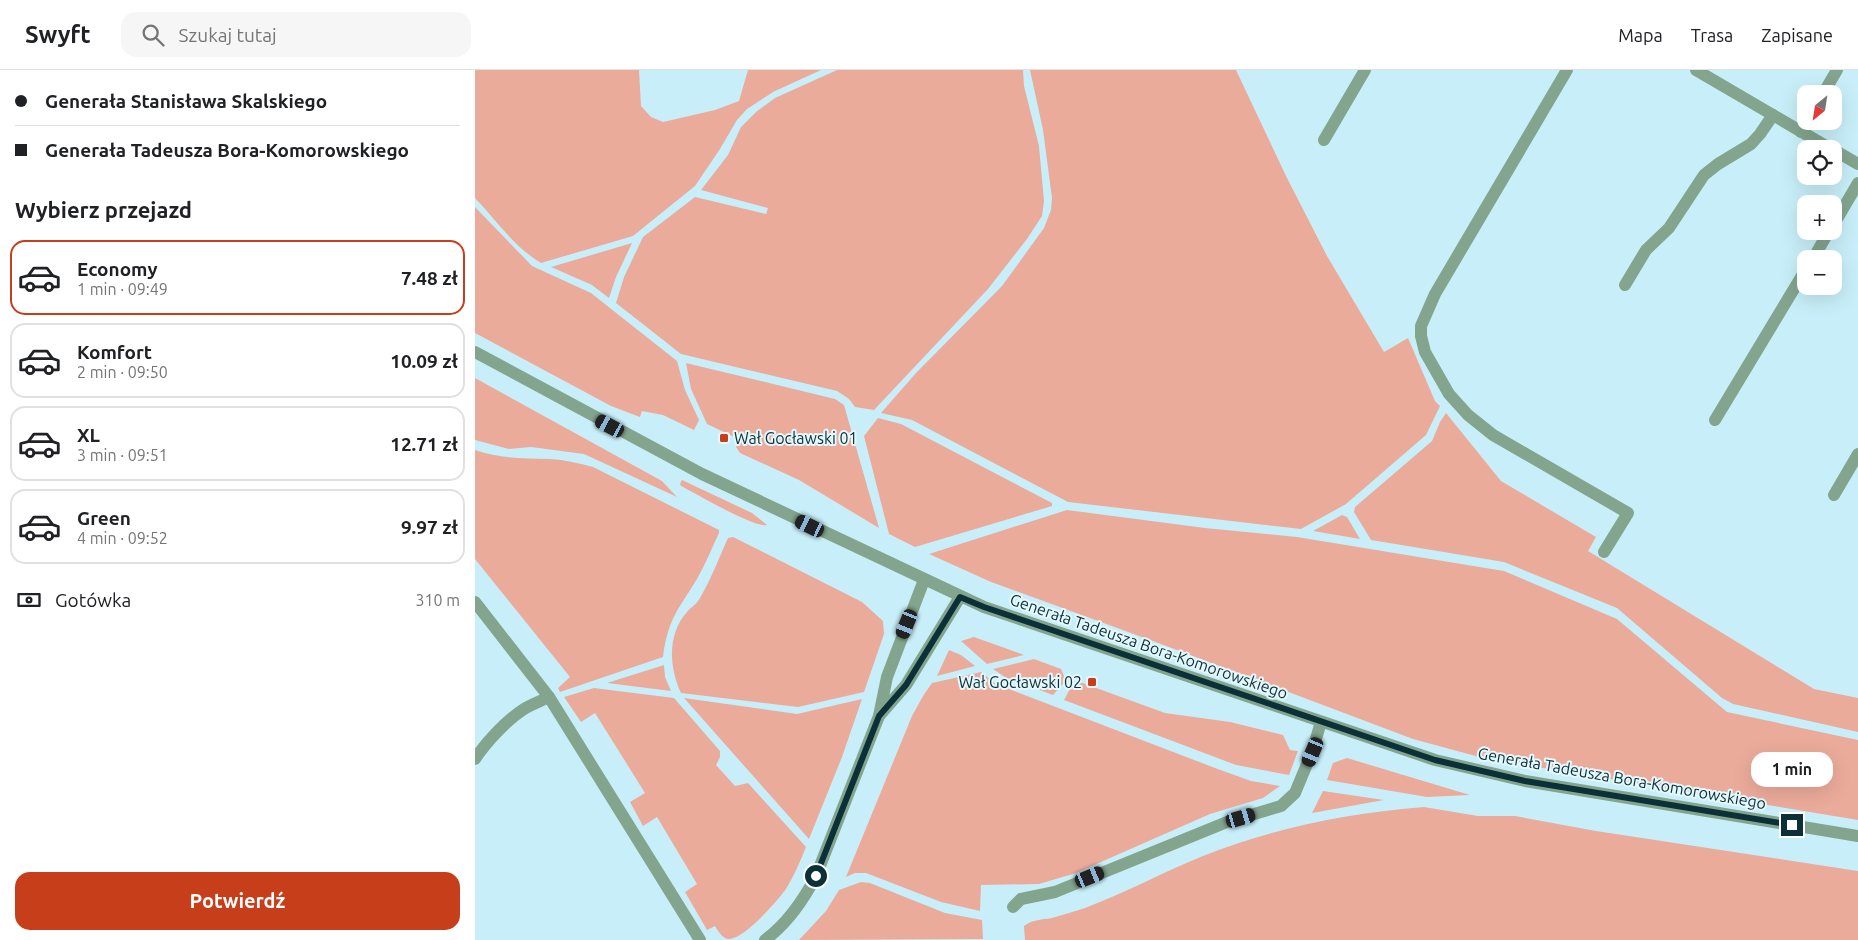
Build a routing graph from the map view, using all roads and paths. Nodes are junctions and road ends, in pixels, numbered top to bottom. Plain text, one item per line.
1 (1365, 70) edge
2 (1567, 70) edge
3 (1696, 70) edge
4 (1837, 70) edge
5 (1828, 85) edge
6 (1773, 115) junction
7 (1797, 124) edge
8 (1809, 130) edge
9 (1324, 140) dead end
10 (1822, 140) edge
11 (1842, 154) edge
12 (1858, 164) edge
13 (1858, 183) edge
14 (1842, 210) edge
15 (1797, 284) edge
16 (1625, 285) dead end
17 (475, 352) edge
18 (1715, 420) dead end
19 (1858, 454) edge
20 (1834, 495) dead end
21 (1604, 552) dead end
22 (924, 580) junction
23 (960, 597) junction
24 (475, 602) edge
25 (549, 697) junction
26 (879, 716) junction
27 (1321, 722) junction
28 (475, 759) edge
29 (1858, 836) edge
30 (1013, 907) dead end
31 (701, 940) edge
32 (765, 940) edge

1 - 9 street
2 - 21 street
3 - 6 street
4 - 5 street
6 - 7 street
6 - 16 street
8 - 10 street
11 - 12 street
13 - 14 street
15 - 18 street
17 - 22 street, Generała Tadeusza Bora-Komorowskiego
19 - 20 street
22 - 23 street, Generała Tadeusza Bora-Komorowskiego
22 - 26 street
23 - 26 street
23 - 27 street, Generała Tadeusza Bora-Komorowskiego
24 - 25 street
25 - 28 street
25 - 31 street
26 - 32 street
27 - 29 street, Generała Tadeusza Bora-Komorowskiego
27 - 30 street

